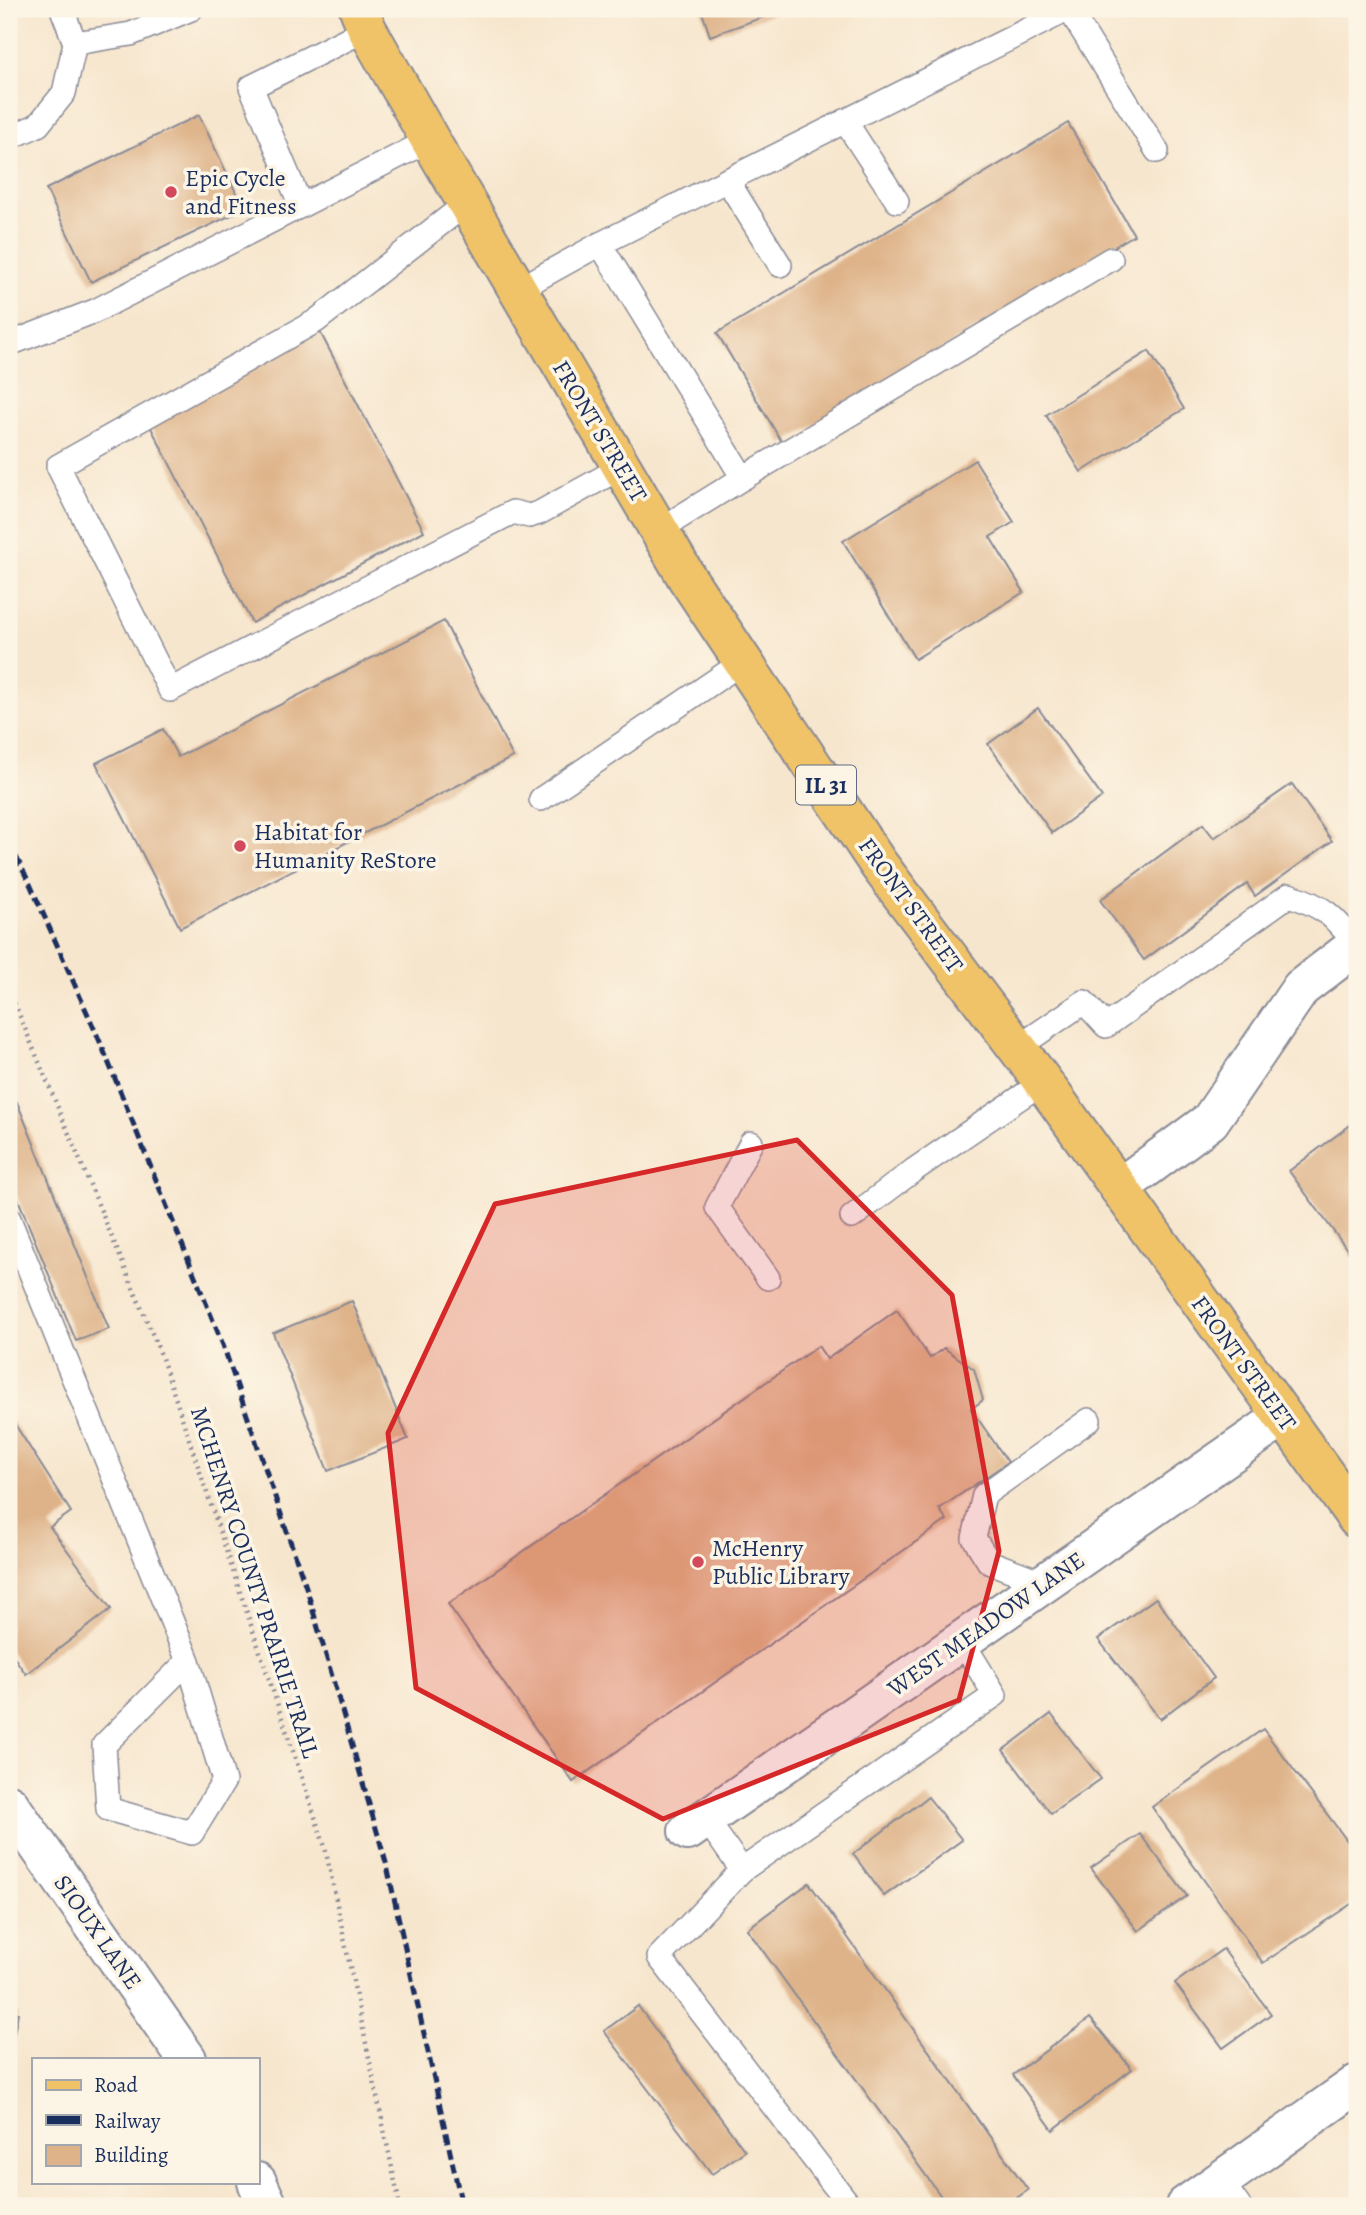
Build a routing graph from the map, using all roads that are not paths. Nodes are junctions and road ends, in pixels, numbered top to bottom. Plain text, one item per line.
1 (62, 9) edge
2 (191, 9) edge
3 (363, 19) edge
4 (75, 43) junction
5 (845, 121) junction
6 (9, 138) edge
7 (430, 140) junction
8 (1157, 152) dead end
9 (727, 180) junction
10 (897, 201) dead end
11 (467, 203) junction
12 (301, 206) junction
13 (600, 244) junction
14 (1111, 258) dead end
15 (780, 265) dead end
16 (517, 290) junction
17 (9, 344) edge
18 (622, 467) junction
19 (743, 478) junction
20 (659, 530) junction
21 (744, 661) junction
22 (541, 799) dead end
23 (1357, 945) edge
24 (1017, 1048) junction
25 (1043, 1082) junction
26 (751, 1143) dead end
27 (1119, 1188) junction
28 (852, 1217) dead end
29 (9, 1219) edge
30 (768, 1278) dead end
31 (1283, 1417) junction
32 (1090, 1420) dead end
33 (1357, 1519) edge
34 (1045, 1583) junction
35 (962, 1641) junction
36 (188, 1661) junction
37 (9, 1804) edge
38 (697, 1825) joint
39 (742, 1870) junction
40 (186, 2058) edge
41 (1357, 2084) edge
42 (258, 2184) edge
43 (1230, 2194) edge
44 (268, 2206) edge
45 (850, 2206) edge
46 (1185, 2206) edge

1 - 4 lane
2 - 4 lane
3 - 7 main road, FRONT STREET / IL 31
3 - 12 lane
4 - 6 lane
5 - 8 lane
5 - 9 lane
5 - 10 lane
7 - 11 main road, FRONT STREET / IL 31
7 - 12 lane
9 - 13 lane
9 - 15 lane
11 - 16 main road, FRONT STREET / IL 31
11 - 18 lane
12 - 17 lane
13 - 16 lane
13 - 19 lane
14 - 19 lane
16 - 18 main road, FRONT STREET / IL 31
18 - 20 main road, FRONT STREET / IL 31
19 - 20 lane
20 - 21 main road, FRONT STREET / IL 31
21 - 22 lane
21 - 24 main road, FRONT STREET / IL 31
23 - 24 lane
23 - 27 street
24 - 25 main road, FRONT STREET / IL 31
25 - 27 main road, FRONT STREET / IL 31
25 - 28 lane
26 - 30 lane
27 - 31 main road, FRONT STREET / IL 31
29 - 36 lane
31 - 33 main road, FRONT STREET / IL 31
31 - 34 street, WEST MEADOW LANE
32 - 34 lane
34 - 35 street, WEST MEADOW LANE
35 - 38 street, WEST MEADOW LANE
35 - 39 lane
36 - 36 lane
37 - 40 street, SIOUX LANE
38 - 39 lane
39 - 45 lane
41 - 43 street
42 - 44 street
43 - 46 street

